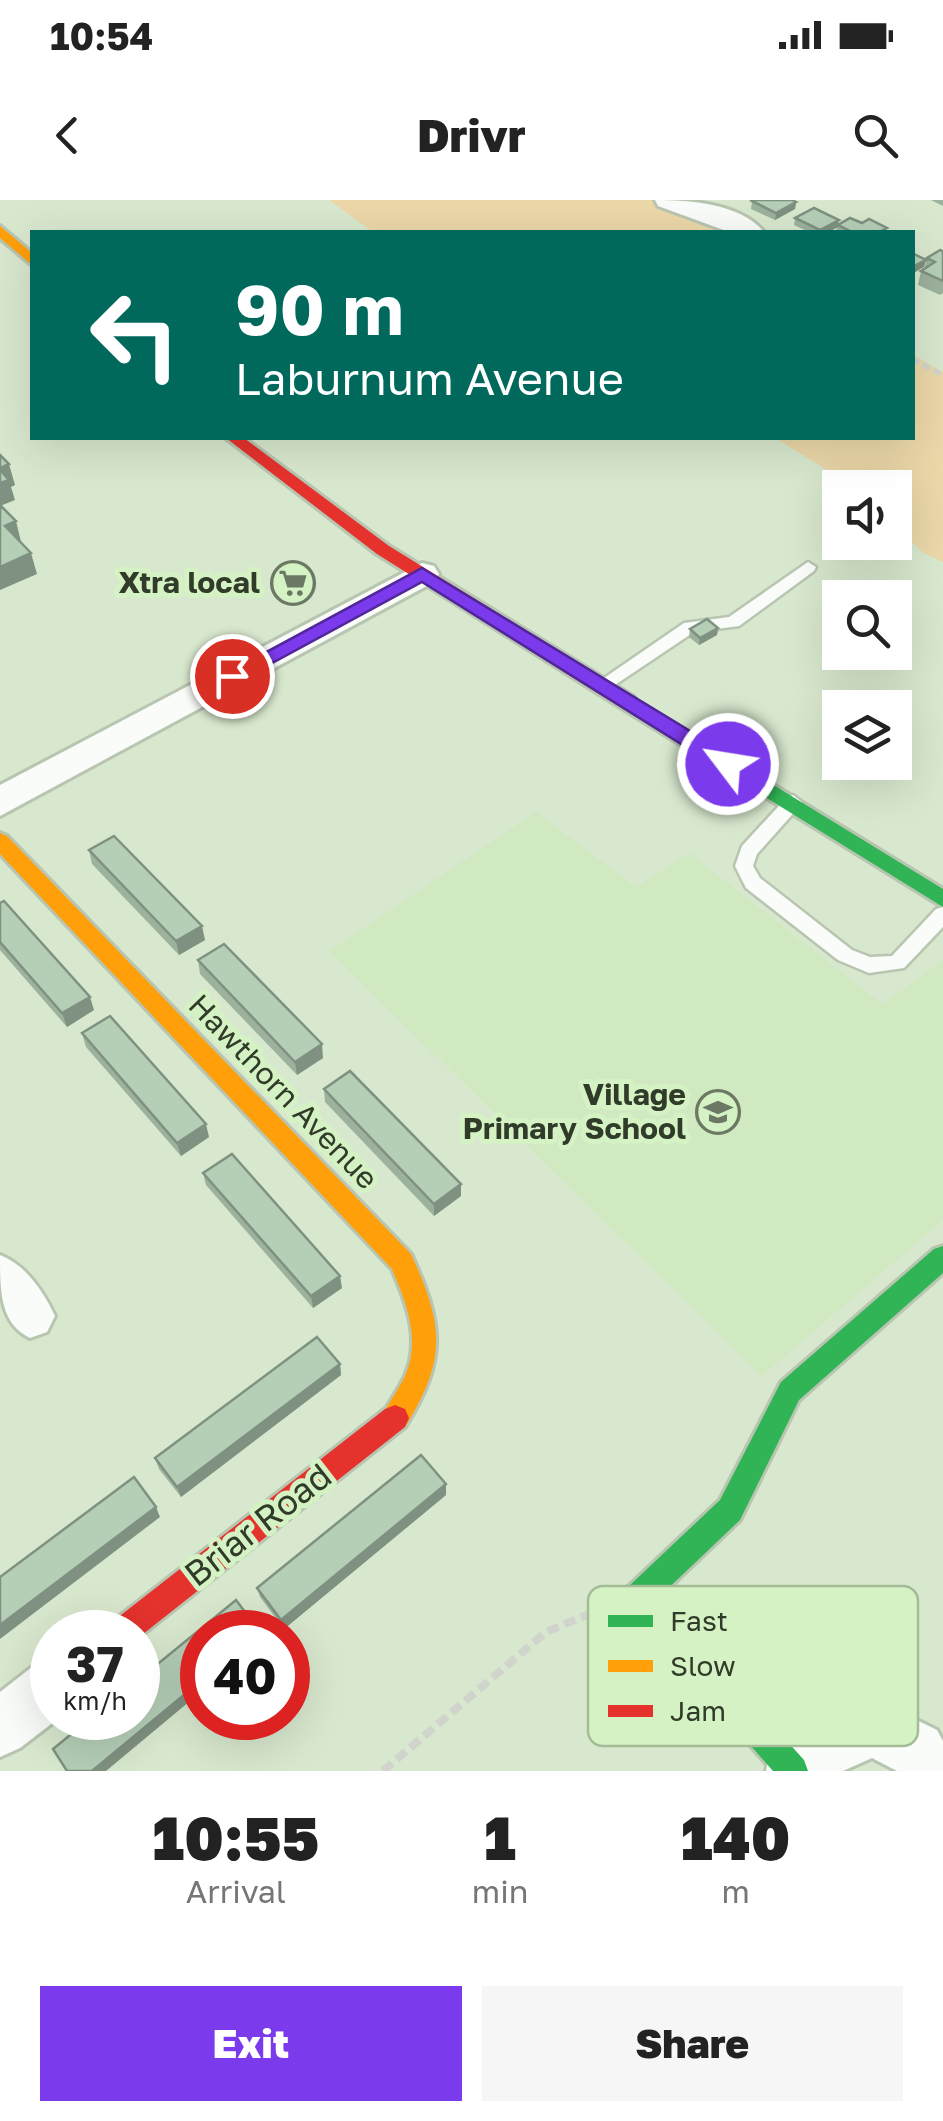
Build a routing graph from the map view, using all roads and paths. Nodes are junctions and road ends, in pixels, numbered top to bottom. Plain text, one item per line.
1 (668, 200) edge
2 (0, 230) edge
3 (746, 230) edge
4 (30, 260) edge
5 (915, 361) edge
6 (943, 376) edge
7 (237, 440) edge
8 (808, 567) dead end
9 (422, 574) junction
10 (600, 687) junction
11 (0, 802) edge
12 (792, 802) junction
13 (0, 841) edge
14 (943, 899) edge
15 (943, 914) edge
16 (943, 1257) edge
17 (0, 1277) edge
18 (30, 1316) dead end
19 (395, 1418) joint
20 (649, 1586) edge
21 (150, 1610) edge
22 (588, 1616) edge
23 (30, 1704) edge
24 (0, 1728) edge
25 (772, 1746) edge
26 (830, 1746) edge
27 (910, 1746) edge
28 (794, 1770) edge
29 (383, 1771) edge
30 (927, 1771) edge

1 - 3 street
2 - 4 street
5 - 6 path
7 - 9 street
8 - 10 lane
9 - 10 street
9 - 11 street
10 - 12 street
12 - 14 street
12 - 15 lane
13 - 19 street, Hawthorn Avenue
16 - 20 street
17 - 18 street
19 - 21 street, Briar Road
22 - 29 path
23 - 24 street
25 - 28 street
26 - 28 street
27 - 30 street

